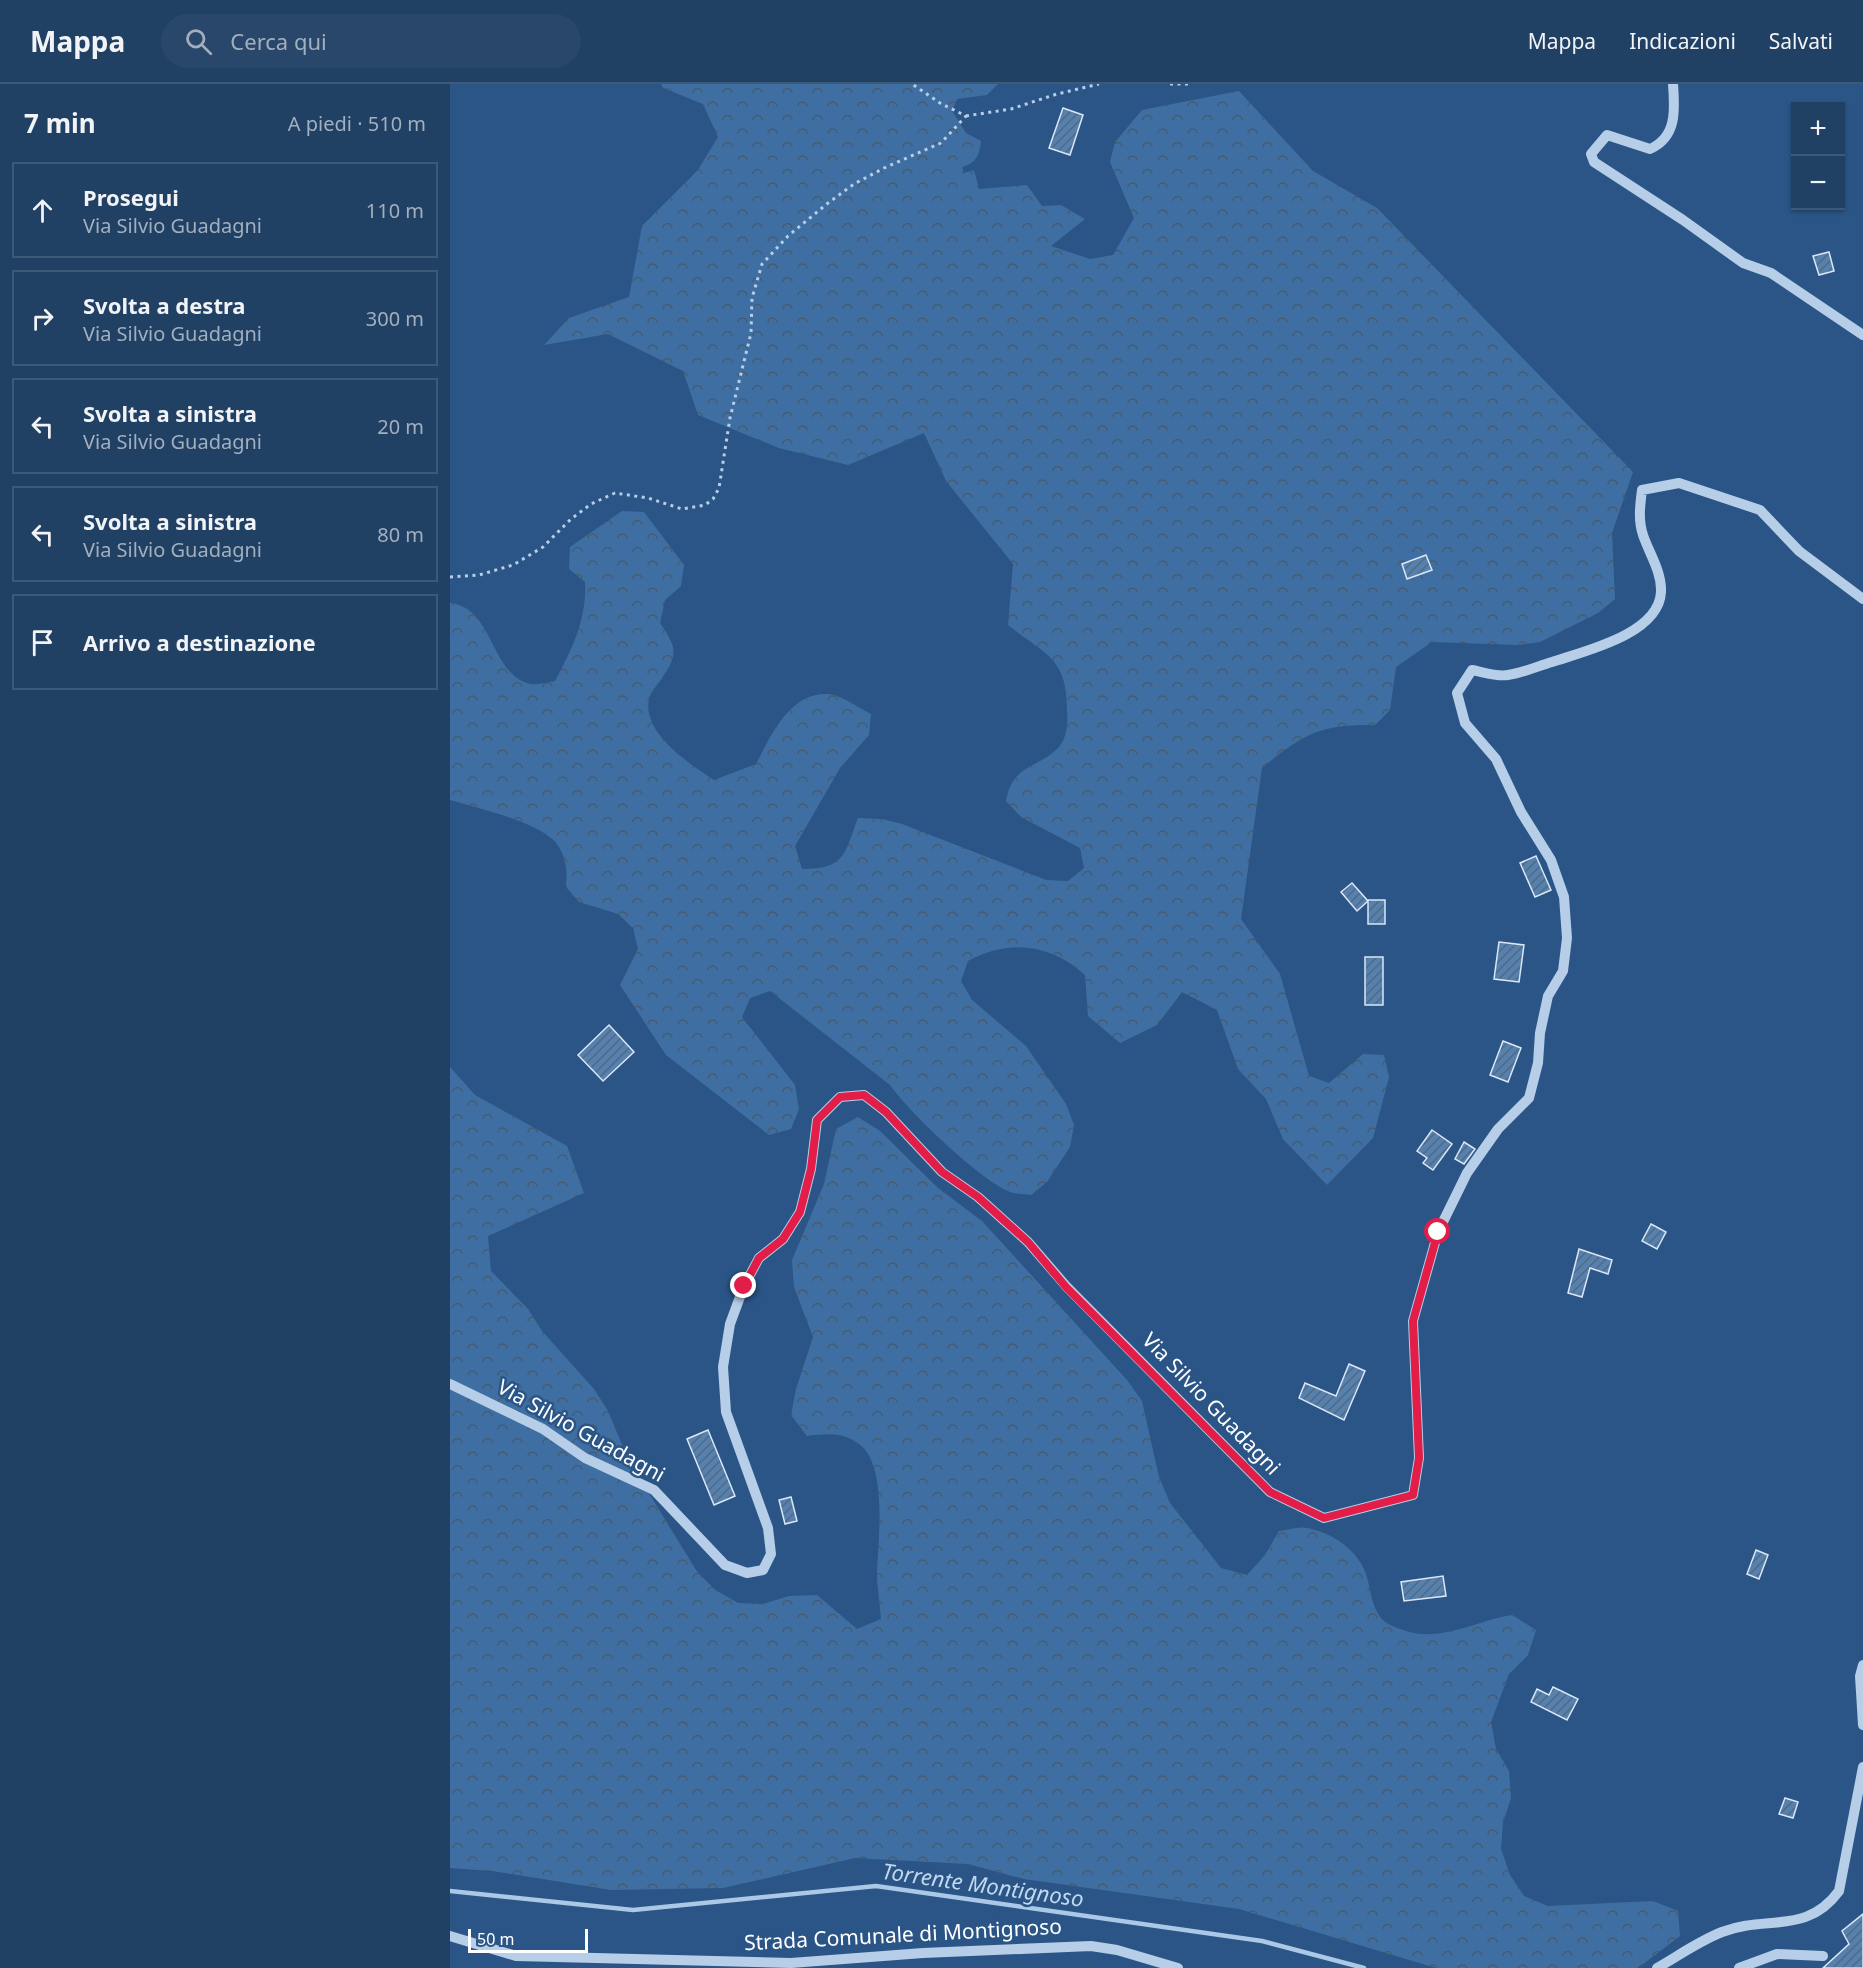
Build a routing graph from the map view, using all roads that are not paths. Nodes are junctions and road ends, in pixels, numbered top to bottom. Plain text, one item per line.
1 (1672, 84) edge
2 (1863, 335) edge
3 (1863, 599) edge
4 (450, 1384) edge
5 (1863, 1665) edge
6 (1863, 1725) edge
7 (1863, 1767) edge
8 (450, 1936) edge
9 (1823, 1956) dead end
10 (678, 1964) edge
11 (1178, 1968) edge
12 (1657, 1968) edge
13 (1739, 1968) edge

1 - 2 street
3 - 4 street, Via Silvio Guadagni
5 - 6 street
7 - 12 street
8 - 10 street, Strada Comunale di Montignoso
9 - 13 street
10 - 11 street, Strada Comunale di Montignoso

